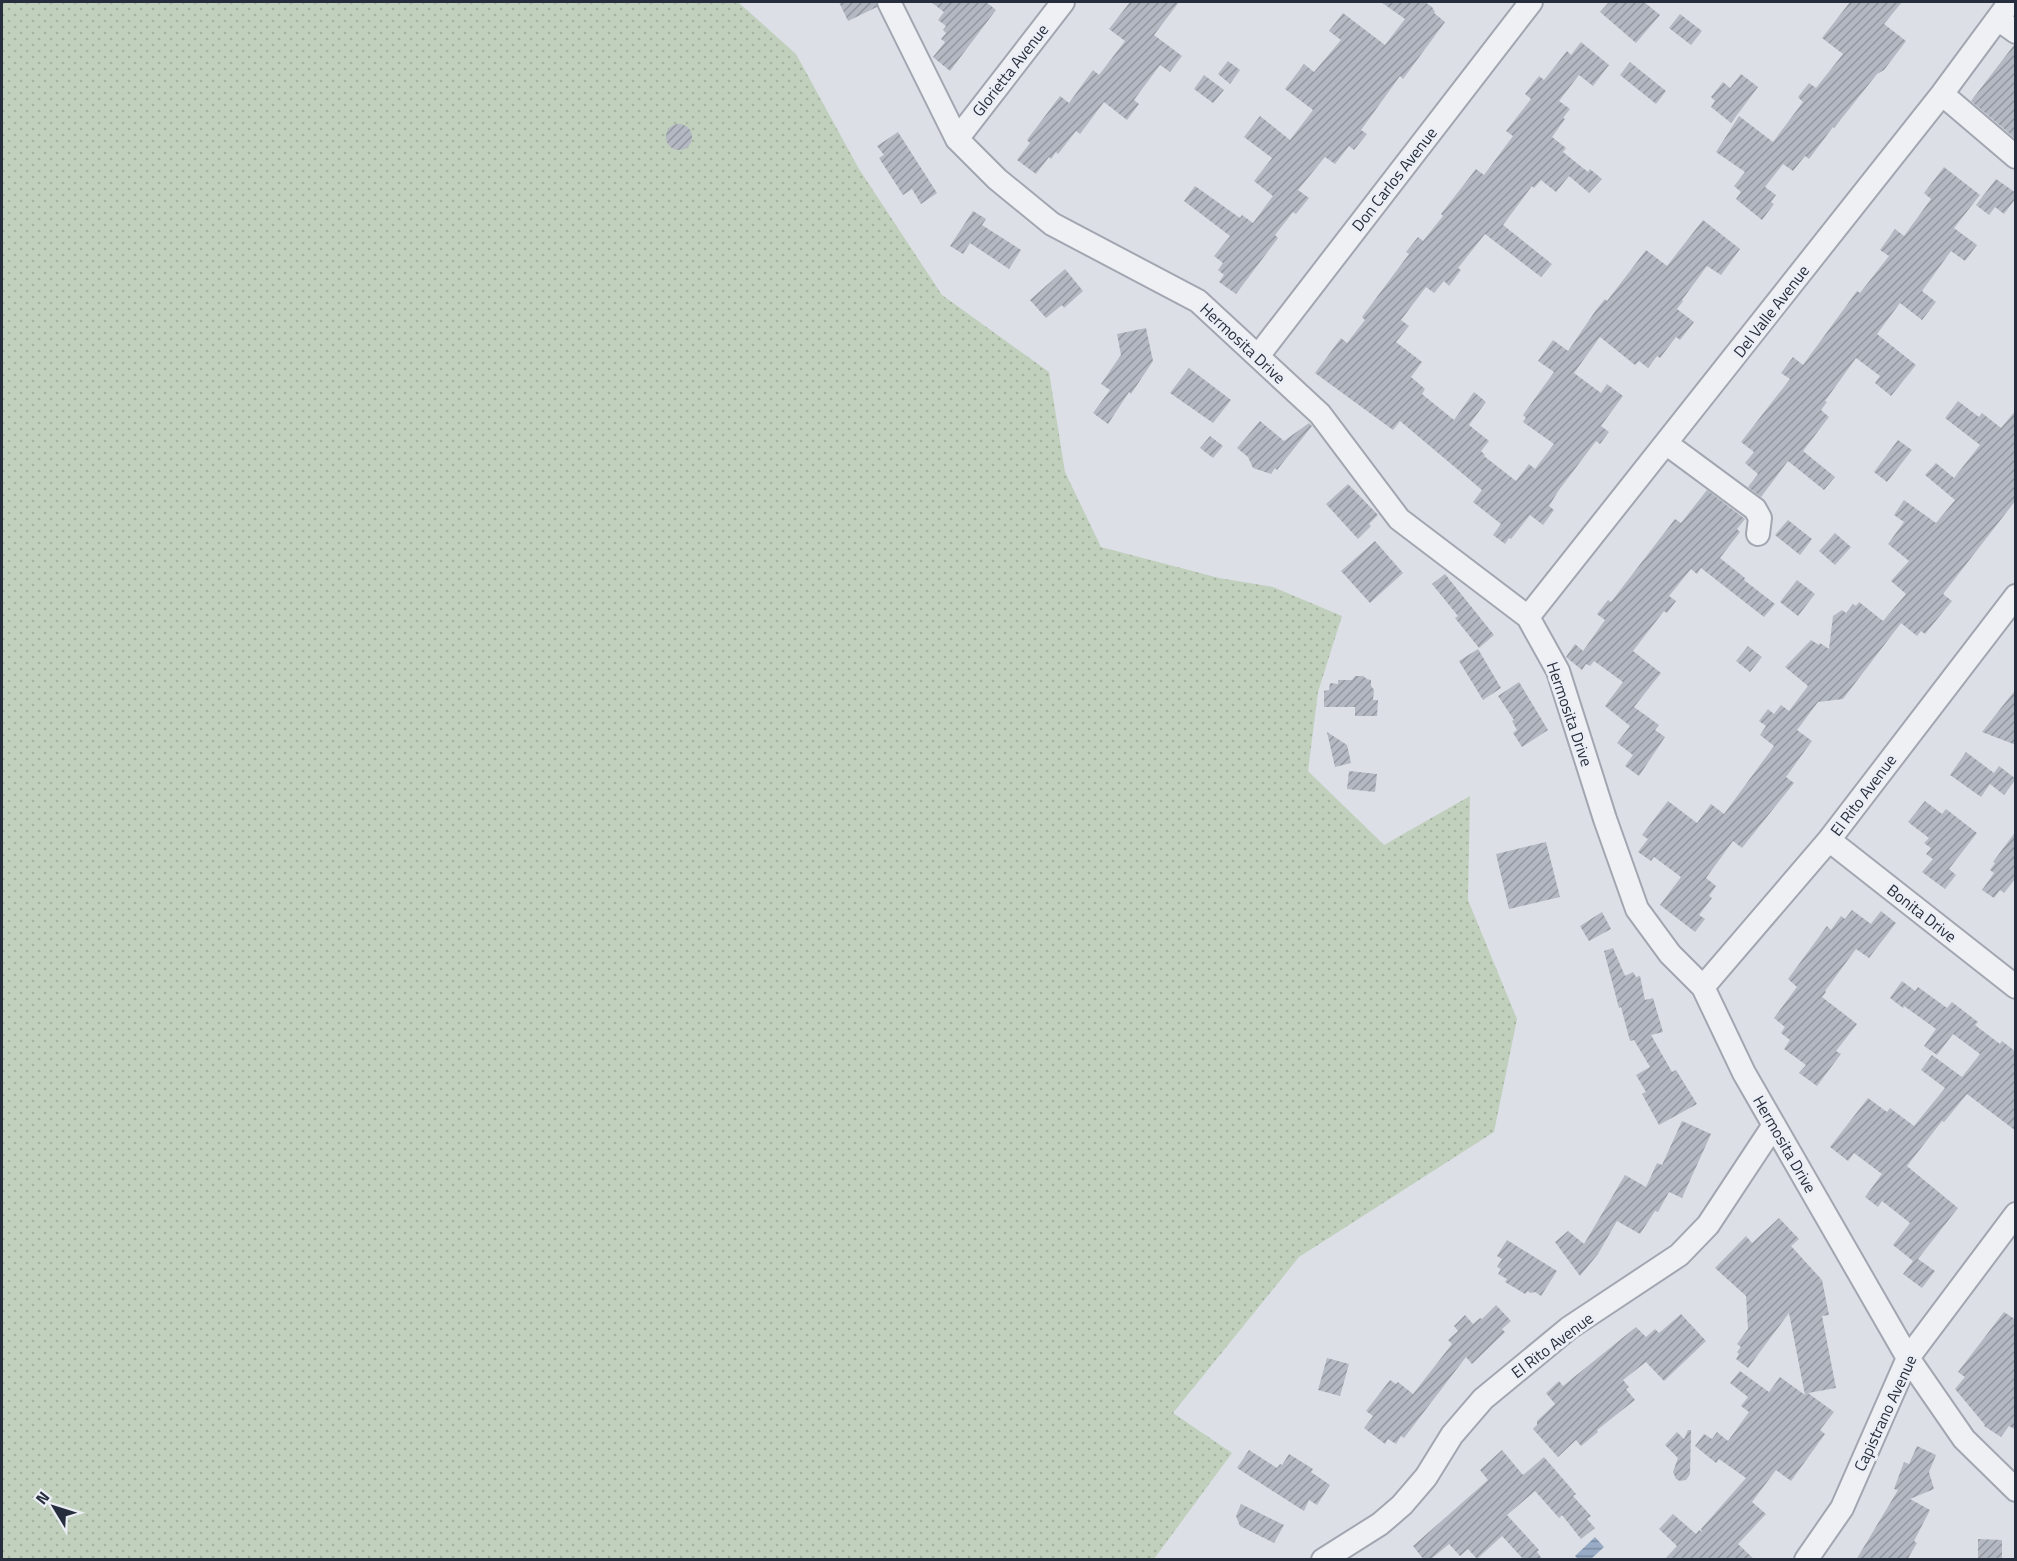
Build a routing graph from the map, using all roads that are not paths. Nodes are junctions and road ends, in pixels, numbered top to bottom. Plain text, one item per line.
1 (889, 2) edge
2 (1063, 2) edge
3 (1531, 2) edge
4 (2008, 18) edge
5 (1942, 94) junction
6 (957, 139) junction
7 (2016, 157) edge
8 (1258, 357) junction
9 (1667, 444) junction
10 (1758, 534) dead end
11 (2016, 596) edge
12 (1528, 617) junction
13 (1829, 840) junction
14 (1703, 987) junction
15 (2016, 987) edge
16 (1774, 1125) junction
17 (2016, 1214) edge
18 (1908, 1358) junction
19 (2016, 1490) edge
20 (1323, 1560) edge
21 (1806, 1560) edge

1 - 6 street, Hermosita Drive
2 - 6 street, Glorietta Avenue
3 - 8 street, Don Carlos Avenue
4 - 5 street, Del Valle Avenue
5 - 7 street
5 - 9 street, Del Valle Avenue
6 - 8 street, Hermosita Drive
8 - 12 street, Hermosita Drive
9 - 10 street
9 - 12 street, Del Valle Avenue
11 - 13 street, El Rito Avenue
12 - 14 street, Hermosita Drive
13 - 14 street, El Rito Avenue
13 - 15 street, Bonita Drive
14 - 16 street, Hermosita Drive
16 - 18 street, Hermosita Drive
16 - 20 street, El Rito Avenue
17 - 18 street, Capistrano Avenue
18 - 19 street, Hermosita Drive
18 - 21 street, Capistrano Avenue

